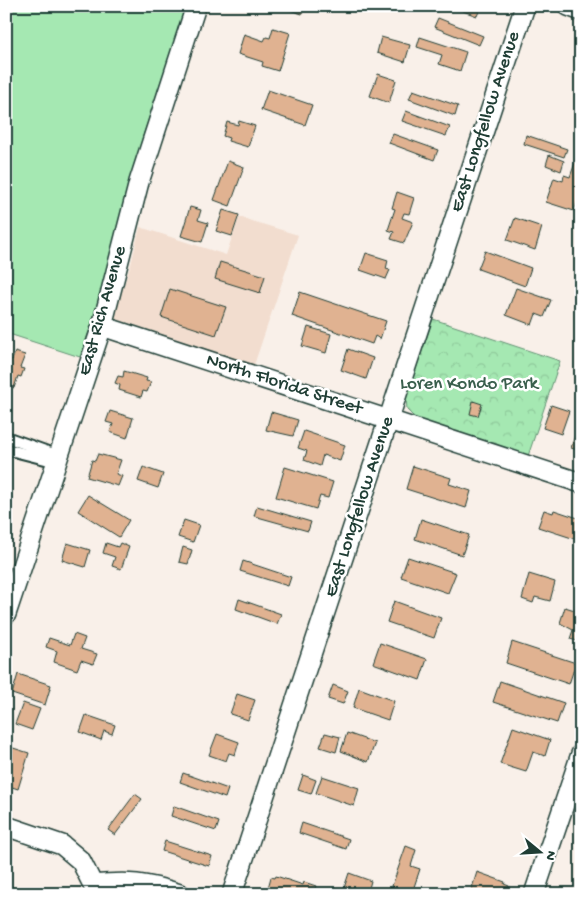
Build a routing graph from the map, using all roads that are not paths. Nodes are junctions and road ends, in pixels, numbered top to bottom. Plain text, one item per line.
1 (196, 6) edge
2 (525, 6) edge
3 (568, 6) edge
4 (581, 11) edge
5 (102, 326) junction
6 (388, 419) junction
7 (6, 437) edge
8 (6, 449) edge
9 (58, 459) junction
10 (581, 483) edge
11 (6, 614) edge
12 (581, 754) edge
13 (6, 826) edge
14 (90, 890) edge
15 (180, 894) edge
16 (232, 894) edge
17 (534, 894) edge

1 - 5 street, East Rich Avenue
2 - 6 street, East Longfellow Avenue
3 - 4 street
5 - 6 street, North Florida Street
5 - 9 street, East Rich Avenue
6 - 10 street, North Florida Street
6 - 16 street, East Longfellow Avenue
7 - 9 lane
8 - 9 lane
9 - 11 street, East Rich Avenue
12 - 17 street
13 - 14 street
14 - 15 street

